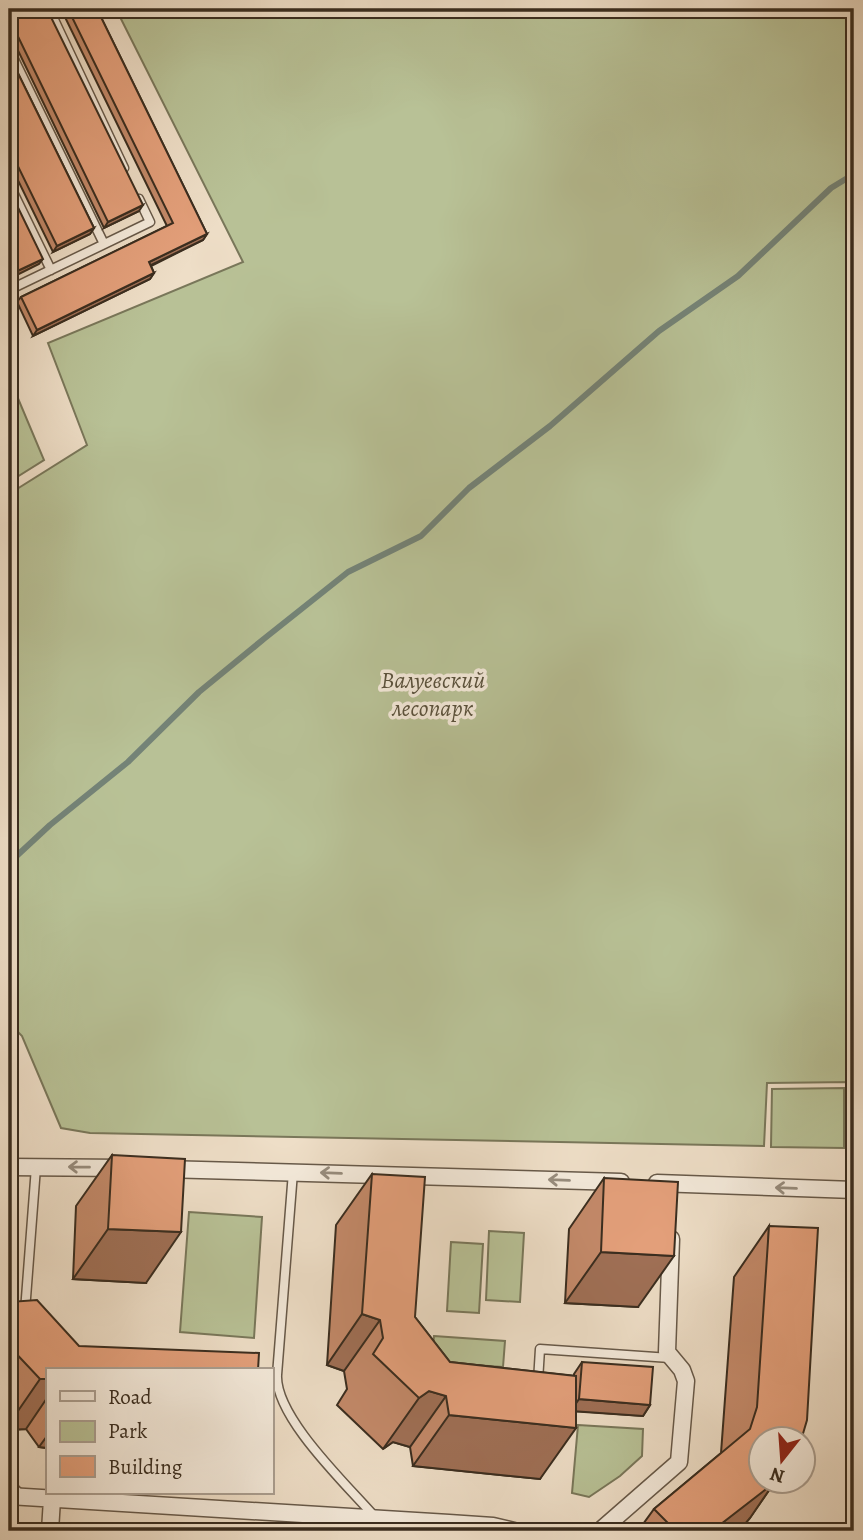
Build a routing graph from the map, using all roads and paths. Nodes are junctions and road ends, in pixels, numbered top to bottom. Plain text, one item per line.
1 (49, 9) edge
2 (9, 49) edge
3 (126, 172) edge
4 (9, 184) edge
5 (132, 184) edge
6 (104, 244) junction
7 (51, 270) junction
8 (9, 290) edge
9 (9, 1167) edge
10 (37, 1167) junction
11 (293, 1171) junction
12 (854, 1190) edge
13 (672, 1219) edge
14 (26, 1319) edge
15 (673, 1358) junction
16 (274, 1375) edge
17 (527, 1387) edge
18 (9, 1483) edge
19 (16, 1497) edge
20 (52, 1499) junction
21 (376, 1518) junction
22 (448, 1527) edge
23 (50, 1531) edge
24 (514, 1531) edge
25 (600, 1531) edge

1 - 3 lane
2 - 6 lane
4 - 7 lane
5 - 6 lane
6 - 7 lane
7 - 8 lane
9 - 10 street
11 -> 10 street
10 - 14 lane
12 -> 11 street
11 - 16 lane
13 - 15 street
15 - 17 lane
15 - 25 street
16 - 21 lane
18 - 19 lane
19 - 20 street
20 - 21 street
20 - 23 street
21 - 22 street
22 - 24 street

